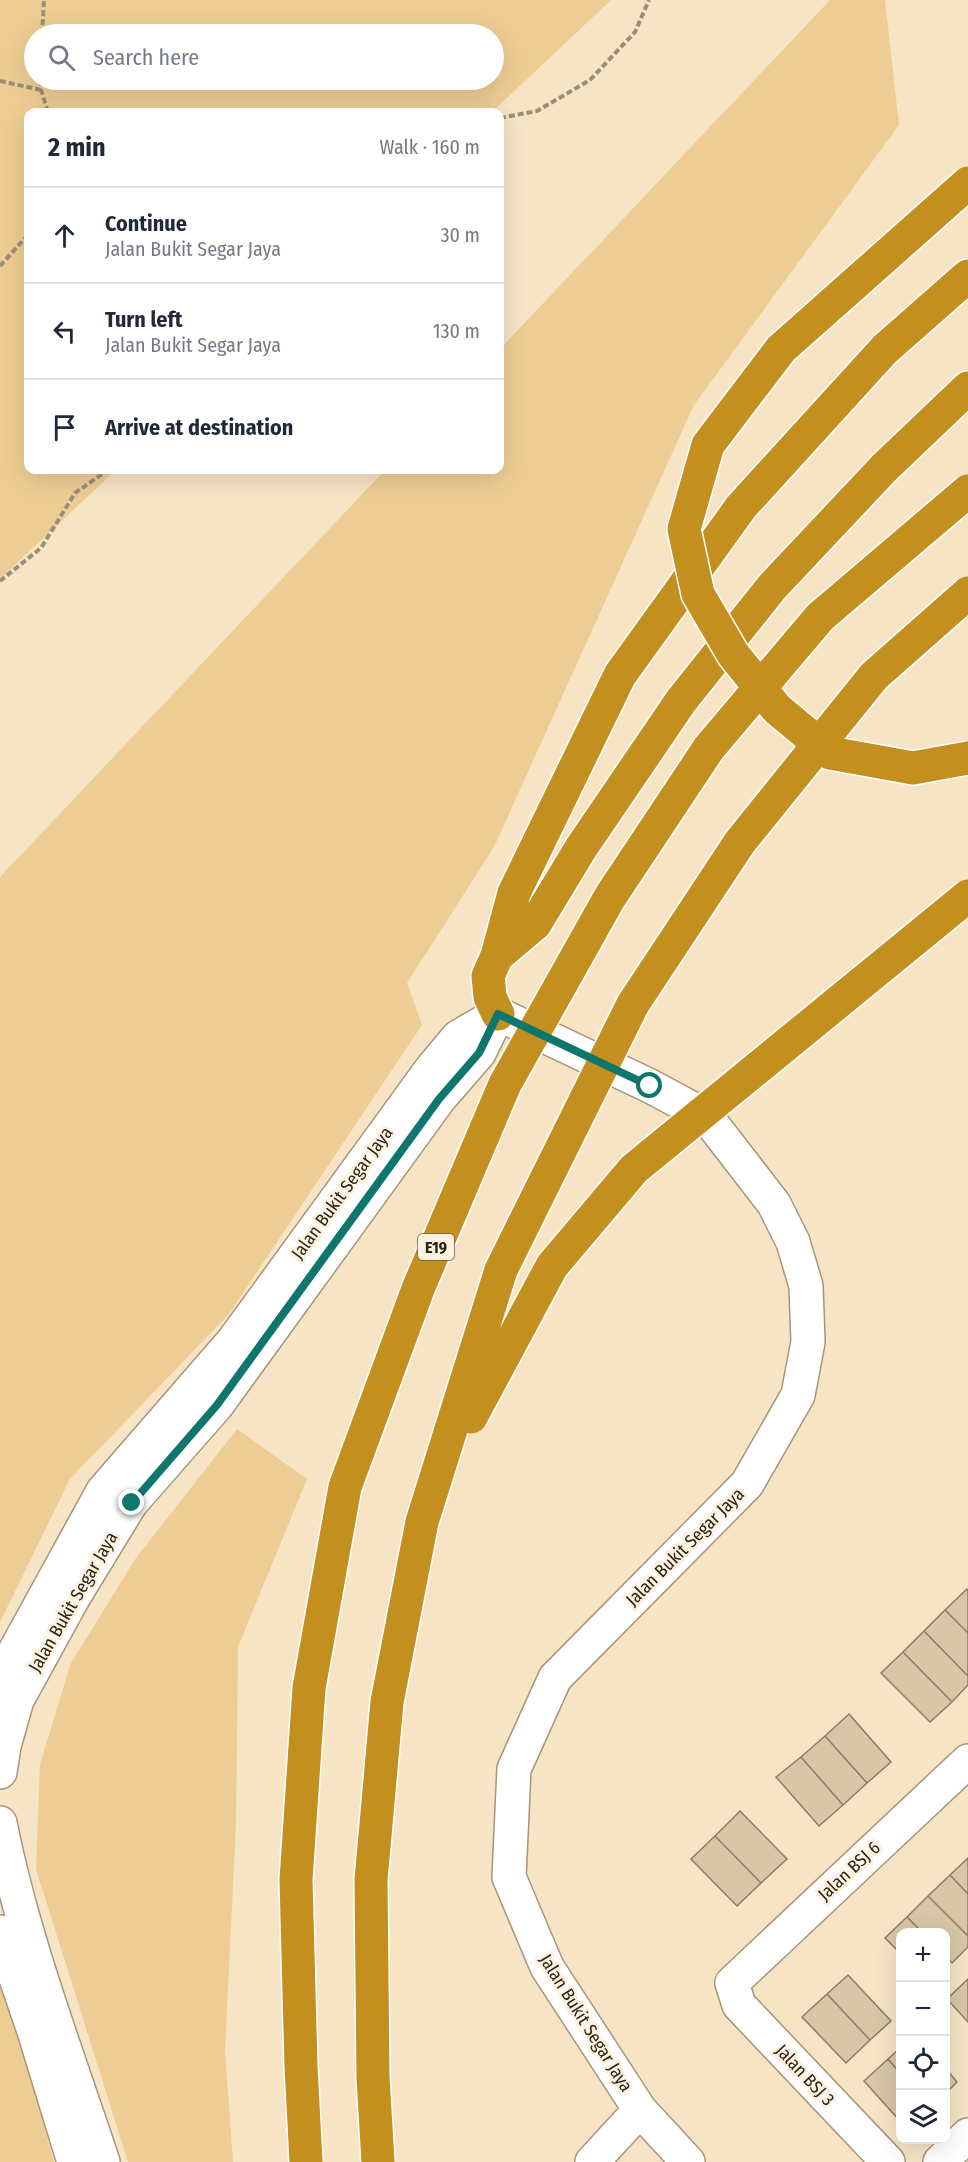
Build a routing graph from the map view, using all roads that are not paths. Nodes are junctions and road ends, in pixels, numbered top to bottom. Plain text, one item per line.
1 (968, 183) edge
2 (968, 276) edge
3 (968, 388) edge
4 (968, 491) edge
5 (968, 593) edge
6 (968, 758) edge
7 (968, 896) edge
8 (497, 956) junction
9 (498, 1014) junction
10 (422, 1522) junction
11 (0, 1683) edge
12 (968, 1761) edge
13 (0, 1772) edge
14 (0, 1823) edge
15 (0, 1932) edge
16 (732, 1983) joint
17 (640, 2110) junction
18 (968, 2135) edge
19 (74, 2162) edge
20 (103, 2162) edge
21 (306, 2162) edge
22 (378, 2162) edge
23 (592, 2162) edge
24 (688, 2162) edge
25 (888, 2162) edge
26 (940, 2162) edge

1 - 6 highway, bridge
2 - 8 highway
3 - 8 highway
4 - 21 highway, E19, bridge
5 - 10 highway, bridge
7 - 10 highway, bridge
8 - 9 highway
9 - 11 street, Jalan Bukit Segar Jaya
9 - 13 street, Jalan Bukit Segar Jaya
9 - 17 street, Jalan Bukit Segar Jaya
10 - 22 highway, bridge
12 - 16 street, Jalan BSJ 6
14 - 20 street
15 - 19 street
16 - 25 street, Jalan BSJ 3
17 - 23 street
17 - 24 street, Jalan Bukit Segar Jaya
18 - 26 street

